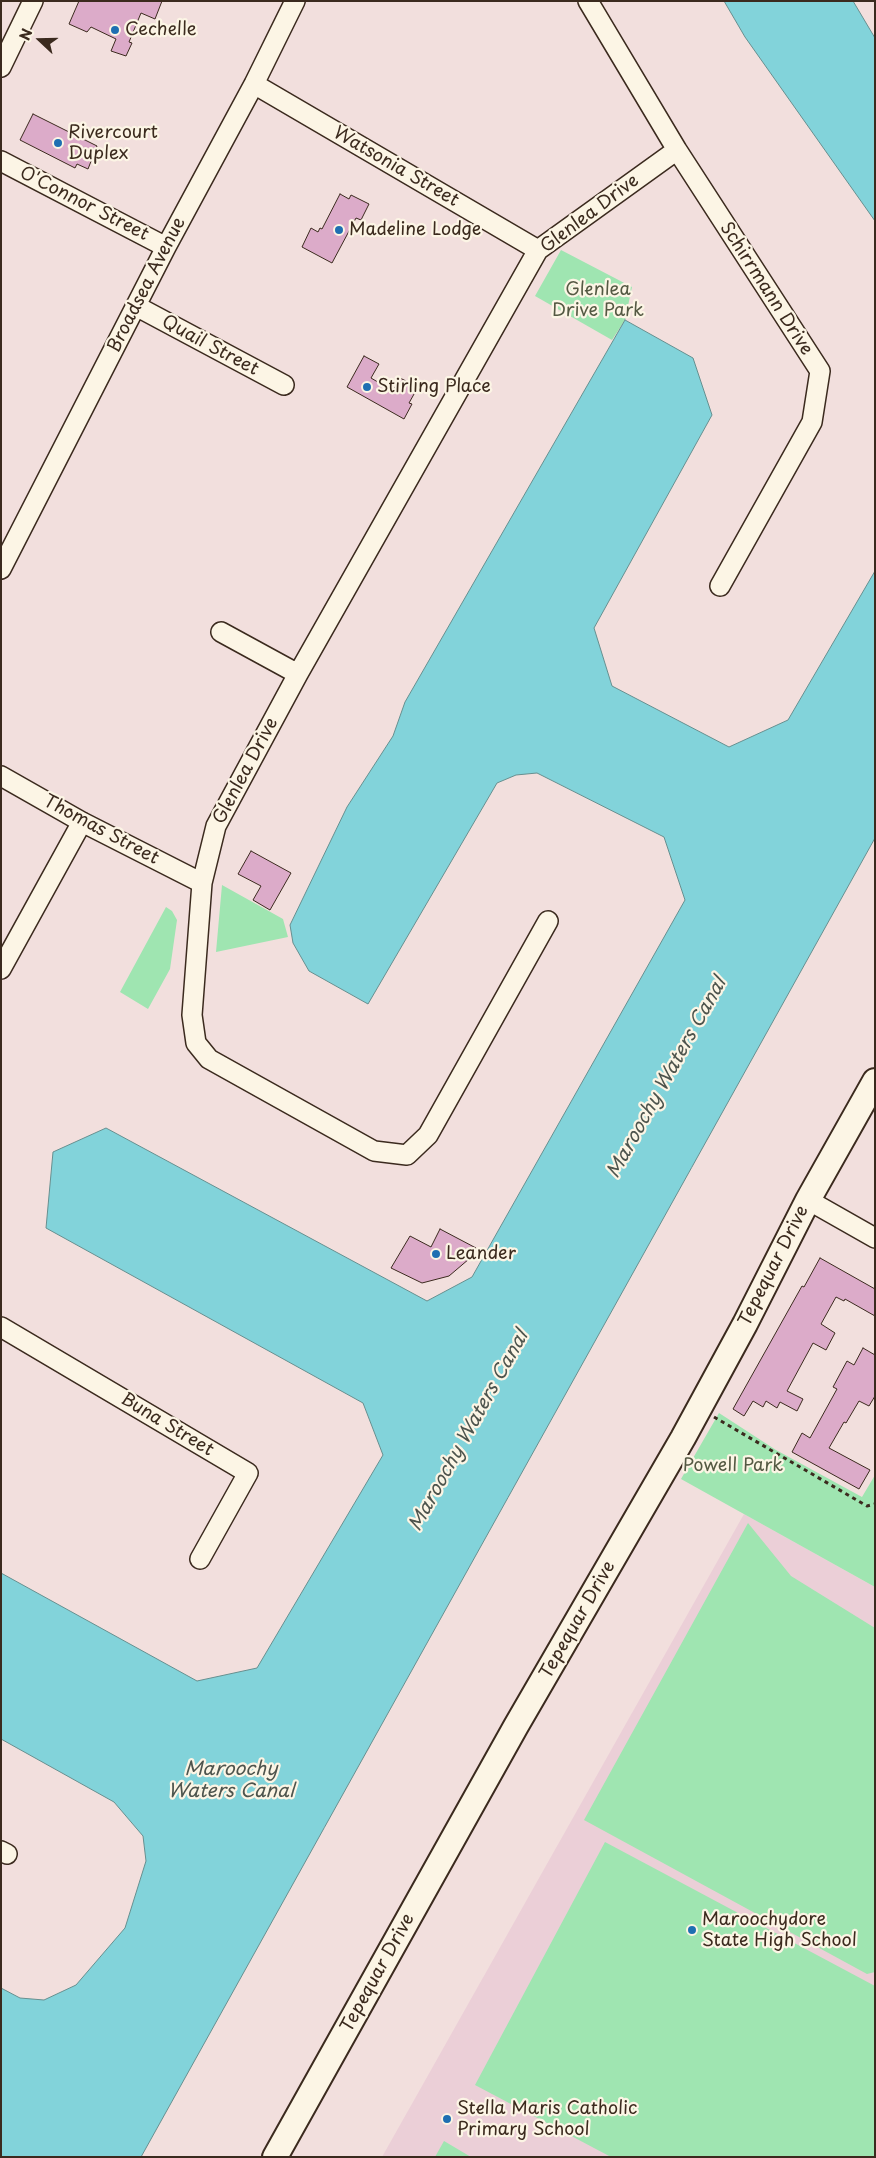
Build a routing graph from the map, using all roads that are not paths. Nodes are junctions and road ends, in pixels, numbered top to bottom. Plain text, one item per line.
1 (33, 1) edge
2 (295, 1) edge
3 (588, 1) edge
4 (1, 67) edge
5 (254, 84) junction
6 (677, 150) junction
7 (1, 162) edge
8 (166, 247) junction
9 (538, 250) junction
10 (136, 306) junction
11 (284, 385) dead end
12 (1, 569) edge
13 (720, 586) dead end
14 (221, 632) dead end
15 (298, 674) junction
16 (1, 776) edge
17 (82, 822) junction
18 (202, 883) junction
19 (548, 921) dead end
20 (1, 969) edge
21 (875, 1081) edge
22 (808, 1200) junction
23 (875, 1238) edge
24 (1, 1327) edge
25 (200, 1559) dead end
26 (275, 2157) edge

1 - 4 street
2 - 5 street, Broadsea Avenue
3 - 6 street, Schirrmann Drive
5 - 8 street, Broadsea Avenue
5 - 9 street, Watsonia Street
6 - 9 street, Glenlea Drive
6 - 13 street, Schirrmann Drive
7 - 8 street, O'Connor Street
8 - 10 street, Broadsea Avenue
9 - 15 street, Glenlea Drive
10 - 11 street, Quail Street
10 - 12 street, Broadsea Avenue
14 - 15 street
15 - 18 street, Glenlea Drive
16 - 17 street, Thomas Street
17 - 18 street, Thomas Street
17 - 20 street
18 - 19 street, Glenlea Drive
21 - 22 street, Tepequar Drive
22 - 23 street
22 - 26 street, Tepequar Drive
24 - 25 street, Buna Street

